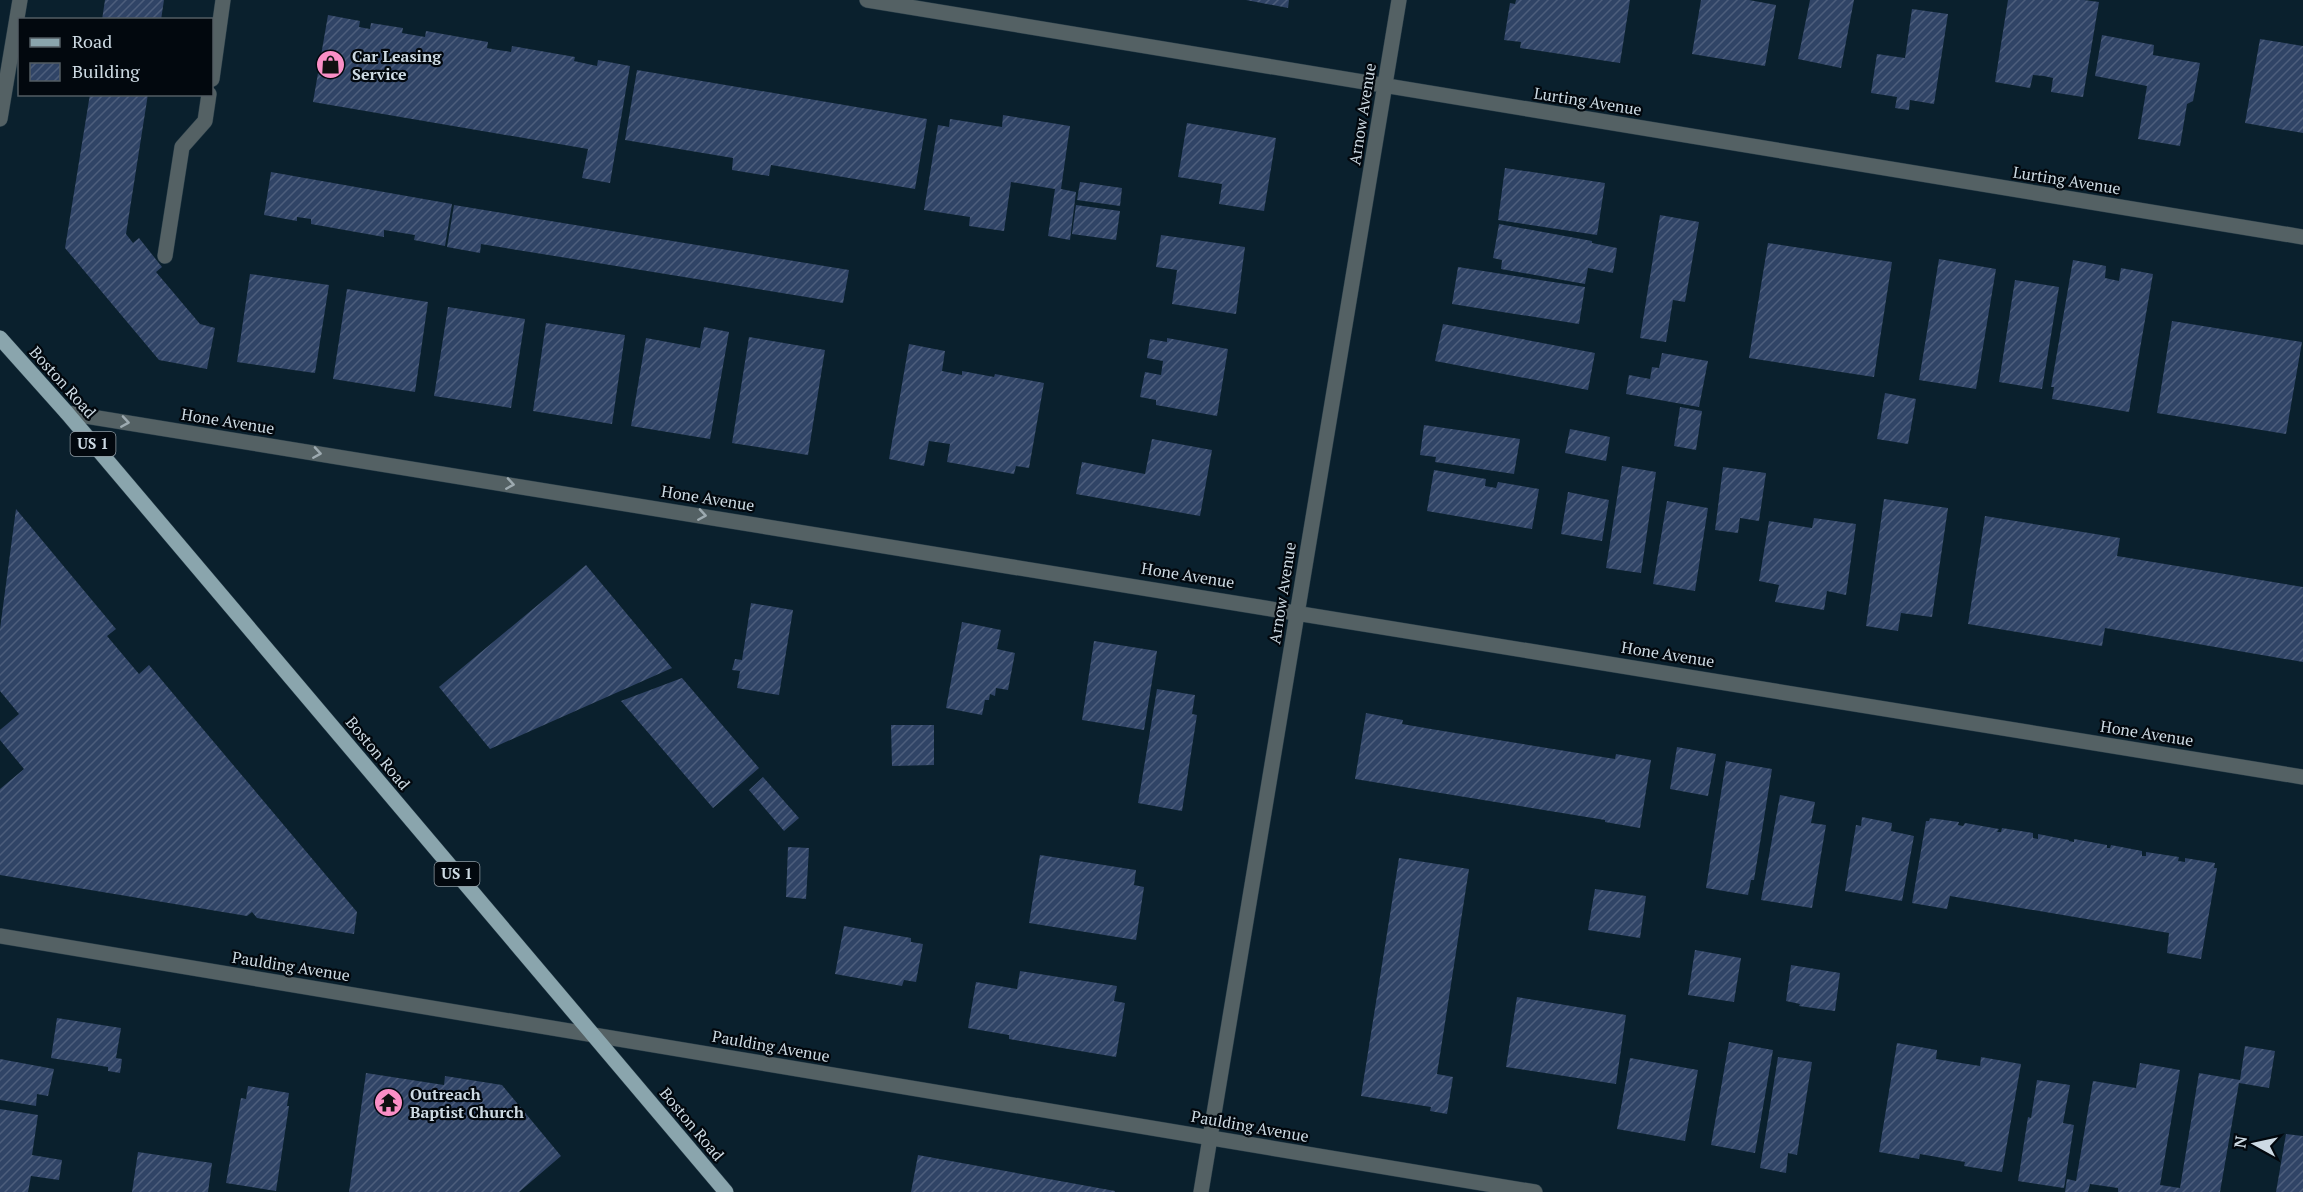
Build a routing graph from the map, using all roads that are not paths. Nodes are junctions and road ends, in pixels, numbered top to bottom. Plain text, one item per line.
1 (20, 0) edge
2 (223, 0) edge
3 (867, 0) edge
4 (1399, 0) edge
5 (213, 72) edge
6 (1385, 85) junction
7 (209, 96) edge
8 (0, 119) edge
9 (2303, 237) edge
10 (165, 256) dead end
11 (0, 338) edge
12 (67, 413) junction
13 (1297, 611) junction
14 (2303, 777) edge
15 (0, 936) edge
16 (592, 1034) junction
17 (1209, 1138) junction
18 (726, 1192) edge
19 (1201, 1192) edge
20 (1535, 1192) edge

1 - 8 street
2 - 5 street
3 - 6 street, Lurting Avenue
4 - 6 street, Arnow Avenue
6 - 9 street, Lurting Avenue
6 - 13 street, Arnow Avenue
7 - 10 street
11 - 12 main road, Boston Road / US 1
12 -> 13 street, Hone Avenue
12 - 16 main road, Boston Road / US 1
13 - 14 street, Hone Avenue
13 - 17 street, Arnow Avenue
15 - 16 street, Paulding Avenue
16 - 17 street, Paulding Avenue
16 - 18 main road, Boston Road / US 1
17 - 19 street, Arnow Avenue
17 - 20 street, Paulding Avenue

